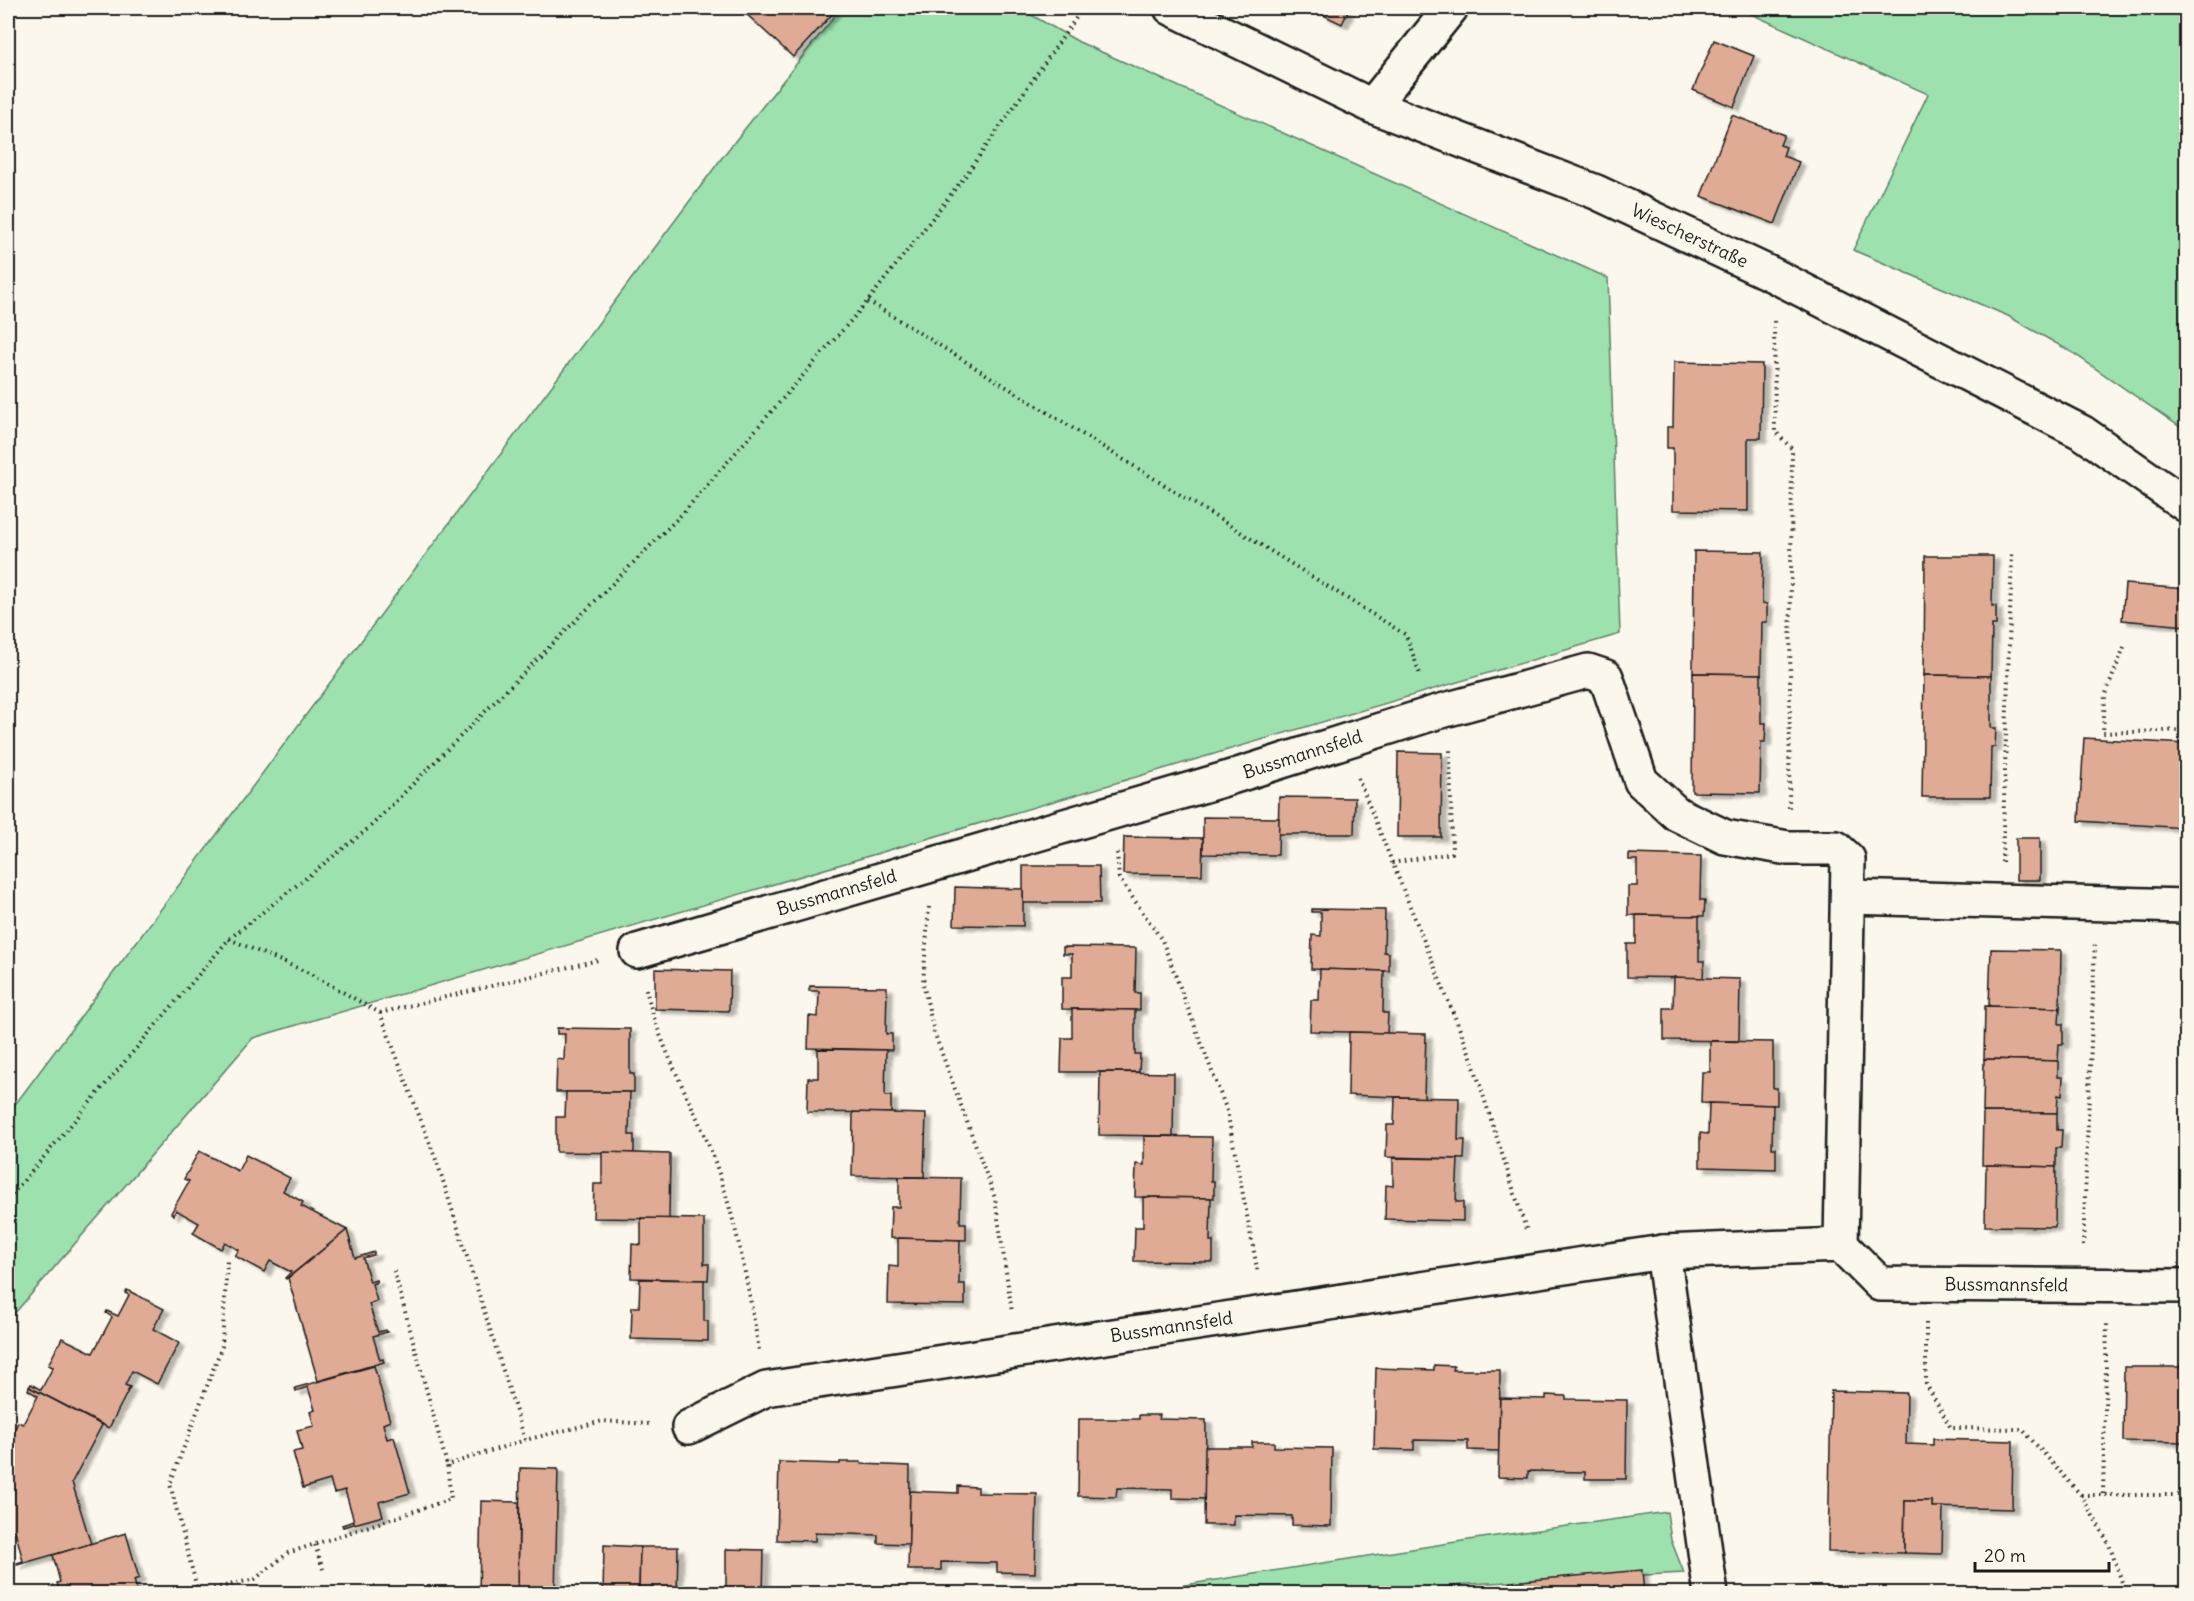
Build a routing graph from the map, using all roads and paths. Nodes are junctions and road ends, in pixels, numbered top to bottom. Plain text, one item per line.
1 (1083, 8) edge
2 (1171, 8) edge
3 (1451, 8) edge
4 (1372, 106) junction
5 (1773, 275) junction
6 (868, 301) junction
7 (2187, 505) edge
8 (2012, 553) dead end
9 (2124, 647) dead end
10 (1442, 711) junction
11 (2187, 730) edge
12 (1344, 742) junction
13 (1113, 812) junction
14 (1788, 848) junction
15 (1392, 863) junction
16 (933, 865) junction
17 (1848, 897) junction
18 (2001, 902) junction
19 (2097, 905) junction
20 (2187, 906) edge
21 (229, 939) junction
22 (637, 951) junction
23 (380, 1013) junction
24 (8, 1198) edge
25 (1841, 1245) junction
26 (1663, 1252) junction
27 (226, 1261) dead end
28 (1539, 1270) junction
29 (394, 1271) dead end
30 (1927, 1285) junction
31 (2095, 1285) junction
32 (2187, 1287) edge
33 (1266, 1312) junction
34 (1018, 1351) junction
35 (766, 1389) junction
36 (689, 1427) joint
37 (525, 1440) junction
38 (447, 1465) junction
39 (2103, 1494) junction
40 (2081, 1495) junction
41 (2187, 1495) edge
42 (315, 1545) junction
43 (324, 1572) dead end
44 (198, 1593) edge
45 (1711, 1593) edge
46 (2126, 1593) edge

1 - 6 path
2 - 4 street, Wiescherstraße
3 - 4 street
4 - 5 street, Wiescherstraße
5 - 7 street, Wiescherstraße
5 - 14 path
6 - 10 path
6 - 21 path
8 - 18 path
9 - 11 path
10 - 12 street, Bussmannsfeld
10 - 14 street, Bussmannsfeld
10 - 15 path
12 - 13 street, Bussmannsfeld
12 - 15 path
13 - 16 street, Bussmannsfeld
13 - 33 path
14 - 17 street, Bussmannsfeld
15 - 28 path
16 - 22 street, Bussmannsfeld
16 - 34 path
17 - 18 street
17 - 25 street, Bussmannsfeld
18 - 19 street
19 - 20 street
19 - 31 path
21 - 23 path
21 - 24 path
22 - 23 path
22 - 35 path
23 - 37 path
25 - 26 street, Bussmannsfeld
25 - 30 street, Bussmannsfeld
26 - 28 street, Bussmannsfeld
26 - 45 street
27 - 44 path
28 - 33 street, Bussmannsfeld
29 - 38 path
30 - 31 street, Bussmannsfeld
30 - 40 path
31 - 32 street, Bussmannsfeld
31 - 39 path
33 - 34 street, Bussmannsfeld
34 - 35 street, Bussmannsfeld
35 - 36 street, Bussmannsfeld
36 - 37 path
37 - 38 path
38 - 42 path
39 - 40 path
39 - 41 path
40 - 46 path
42 - 43 path
42 - 44 path

